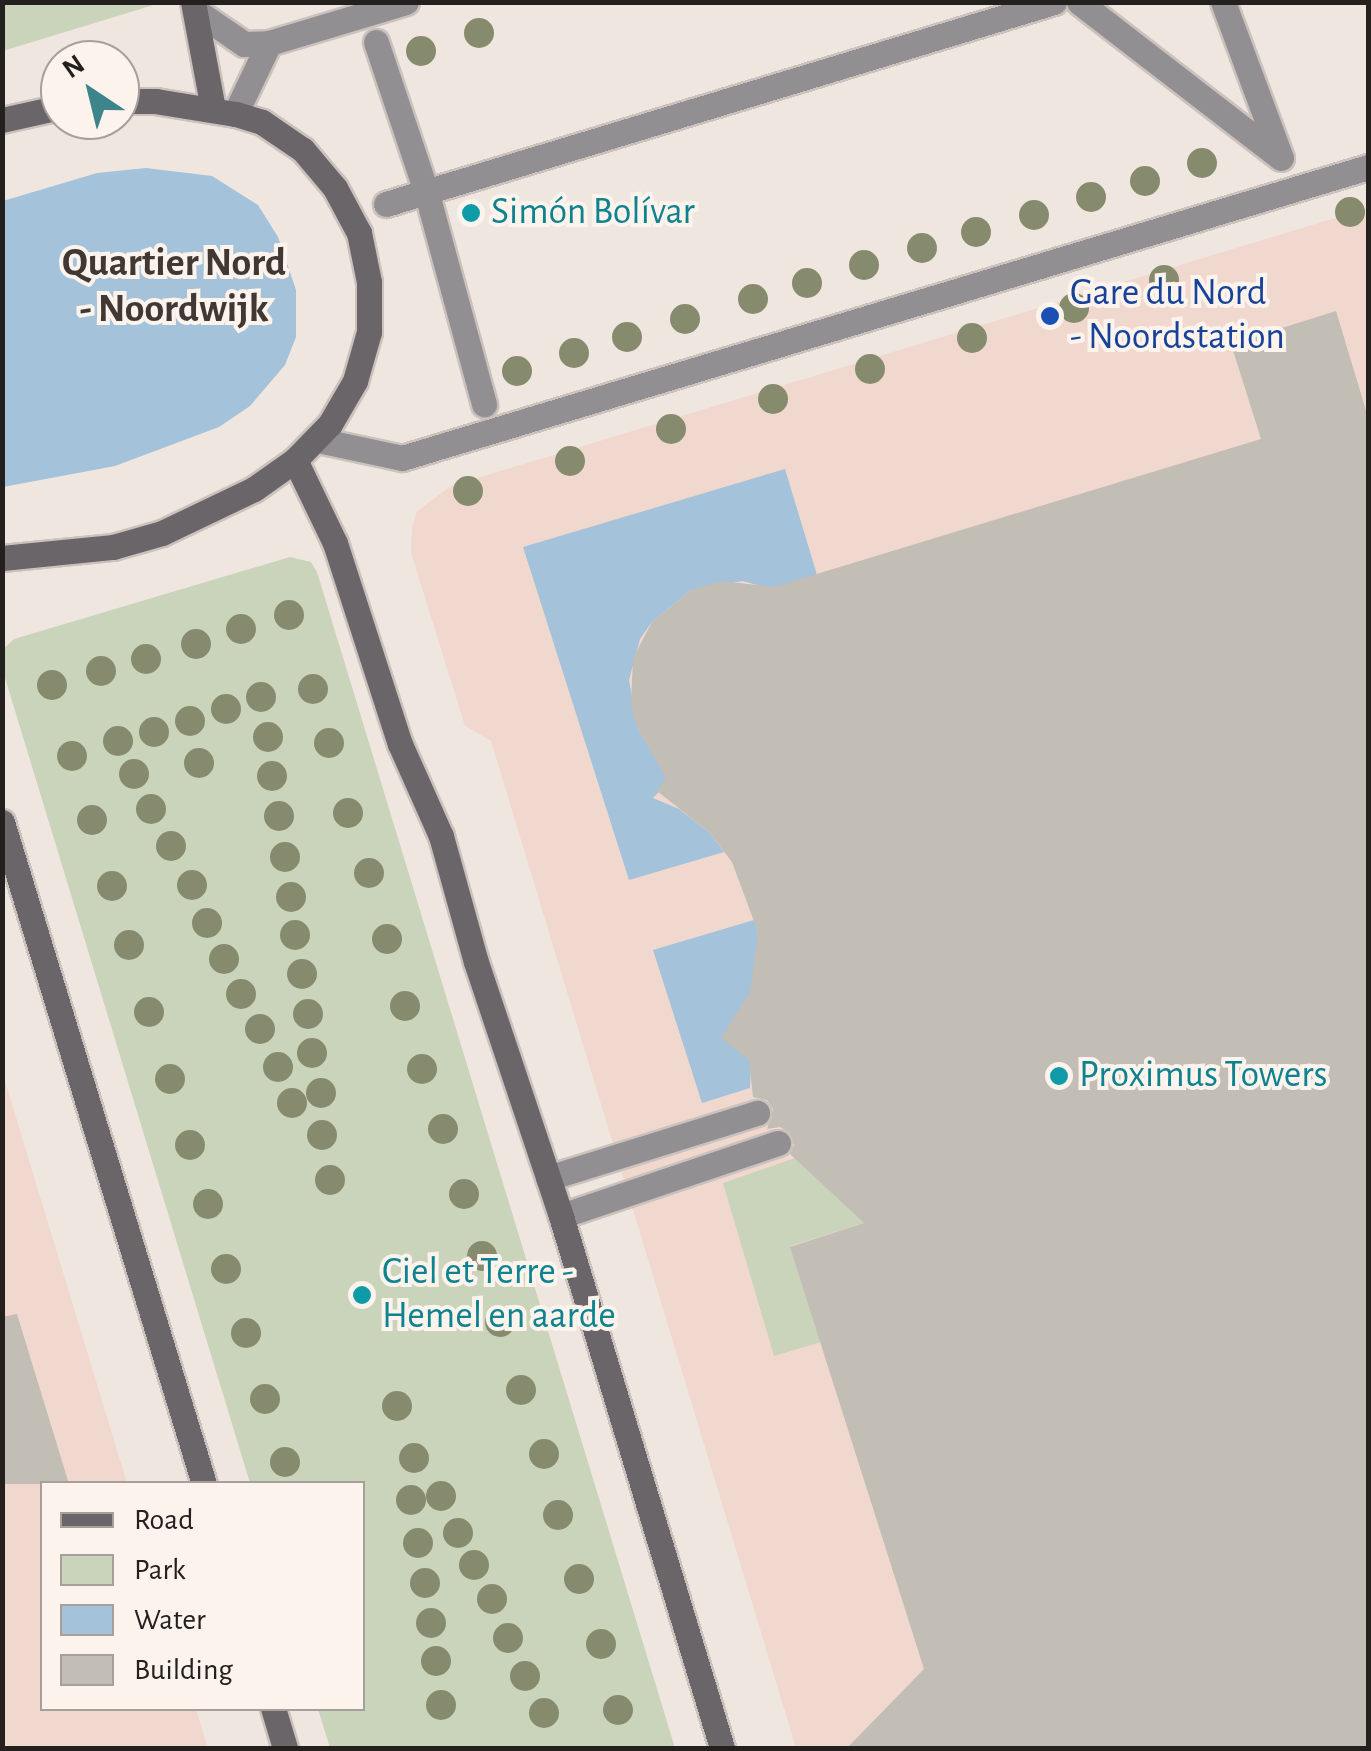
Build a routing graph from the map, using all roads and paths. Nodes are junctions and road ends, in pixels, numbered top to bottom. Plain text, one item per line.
1 (406, 2) edge
2 (1054, 2) edge
3 (1079, 2) edge
4 (1222, 2) edge
5 (195, 7) edge
6 (376, 42) dead end
7 (269, 44) junction
8 (140, 104) edge
9 (40, 111) edge
10 (224, 111) junction
11 (2, 120) edge
12 (1368, 167) edge
13 (427, 194) junction
14 (386, 204) dead end
15 (484, 404) dead end
16 (318, 440) junction
17 (296, 460) junction
18 (2, 558) edge
19 (2, 822) edge
20 (758, 1113) dead end
21 (778, 1143) dead end
22 (548, 1178) junction
23 (561, 1216) junction
24 (203, 1481) edge
25 (274, 1711) edge
26 (285, 1748) edge
27 (722, 1748) edge

1 - 7 street
2 - 13 street
3 - 4 street
5 - 7 street
5 - 10 street
6 - 13 street
7 - 10 street
8 - 10 street
9 - 11 street
10 - 16 street
12 - 16 street
13 - 14 street
13 - 15 street
16 - 17 street
17 - 18 street
17 - 22 street
19 - 24 street
20 - 22 street
21 - 23 street
22 - 23 street
23 - 27 street
25 - 26 street

